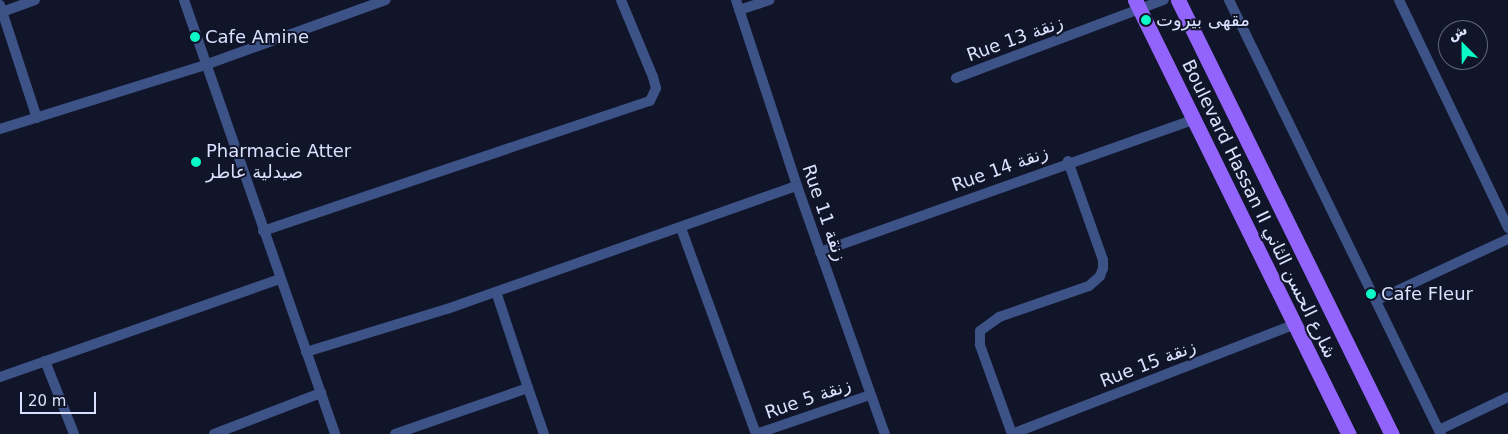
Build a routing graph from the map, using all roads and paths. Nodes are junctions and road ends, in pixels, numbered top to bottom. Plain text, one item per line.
1 (35, 0) edge
2 (184, 0) edge
3 (386, 0) edge
4 (621, 0) edge
5 (769, 0) edge
6 (1164, 0) edge
7 (1178, 0) edge
8 (1229, 0) edge
9 (1399, 0) edge
10 (738, 5) edge
11 (1138, 6) edge
12 (1, 9) edge
13 (204, 65) junction
14 (956, 78) dead end
15 (37, 118) junction
16 (1193, 120) junction
17 (0, 129) edge
18 (1068, 162) junction
19 (797, 186) junction
20 (681, 228) junction
21 (1508, 228) edge
22 (263, 231) junction
23 (1508, 239) edge
24 (820, 252) junction
25 (280, 279) junction
26 (496, 292) junction
27 (1378, 300) junction
28 (1295, 324) junction
29 (306, 352) junction
30 (45, 361) junction
31 (0, 377) edge
32 (528, 388) junction
33 (321, 393) junction
34 (870, 395) junction
35 (1508, 397) edge
36 (1440, 432) edge
37 (1388, 433) edge
38 (74, 434) edge
39 (214, 434) edge
40 (335, 434) edge
41 (395, 434) edge
42 (544, 434) edge
43 (756, 434) edge
44 (885, 434) edge
45 (1012, 434) edge
46 (1350, 434) edge

1 - 12 street
2 - 13 street
3 - 13 street
4 - 22 street
5 - 10 street
6 - 11 street, Rue 13 زنقة
7 - 37 main road, Boulevard Hassan II شارع الحسن الثاني
8 - 27 street
9 - 21 street
10 - 19 street, Rue 11 زنقة
11 - 14 street, Rue 13 زنقة
11 - 16 main road, Boulevard Hassan II شارع الحسن الثاني
12 - 15 street
13 - 15 street
13 - 22 street
15 - 17 street
16 - 18 street, Rue 14 زنقة
16 - 28 main road, Boulevard Hassan II شارع الحسن الثاني
18 - 24 street, Rue 14 زنقة
18 - 45 street
19 - 20 street
19 - 24 street, Rue 11 زنقة
20 - 26 street
20 - 43 street
22 - 25 street
23 - 27 street
24 - 34 street, Rue 11 زنقة
25 - 29 street
25 - 30 street
26 - 29 street
26 - 32 street
27 - 36 street
28 - 45 street, Rue 15 زنقة
28 - 46 main road, Boulevard Hassan II شارع الحسن الثاني
29 - 33 street
30 - 31 street
30 - 38 street
32 - 41 street
32 - 42 street
33 - 39 street
33 - 40 street
34 - 43 street, Rue 5 زنقة
34 - 44 street, Rue 11 زنقة
35 - 36 street

